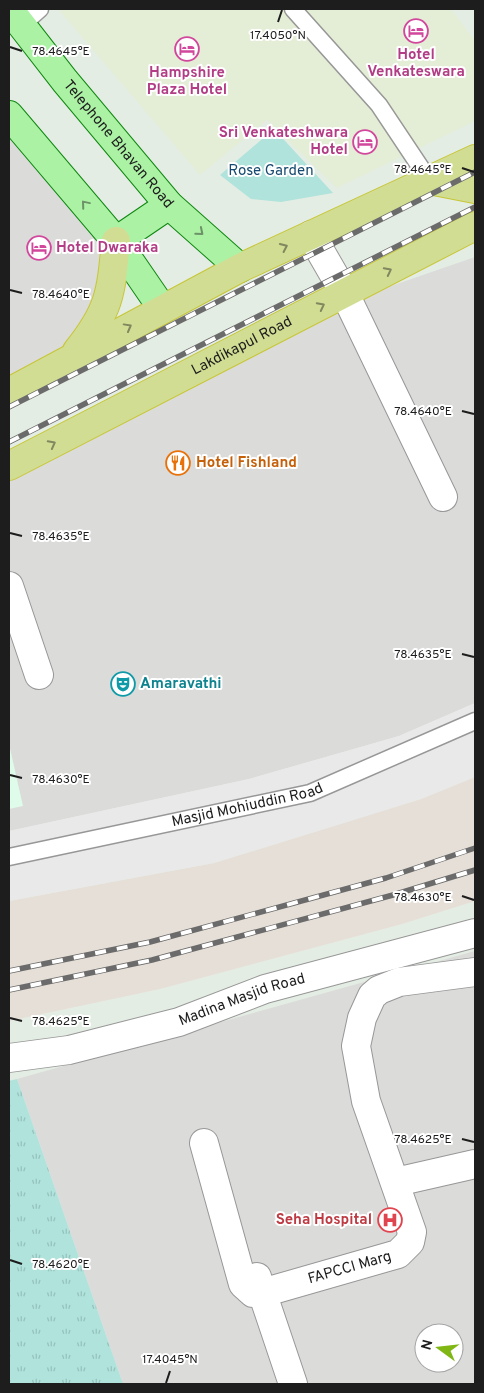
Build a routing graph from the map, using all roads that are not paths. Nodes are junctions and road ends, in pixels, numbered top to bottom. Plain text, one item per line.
1 (293, 9) edge
2 (24, 14) edge
3 (9, 115) edge
4 (475, 160) edge
5 (429, 180) junction
6 (475, 189) edge
7 (168, 205) junction
8 (475, 226) edge
9 (311, 235) junction
10 (116, 241) junction
11 (240, 268) junction
12 (345, 294) junction
13 (162, 308) junction
14 (71, 358) junction
15 (9, 392) edge
16 (9, 466) edge
17 (443, 497) dead end
18 (9, 586) edge
19 (39, 675) dead end
20 (475, 721) edge
21 (9, 858) edge
22 (475, 934) edge
23 (475, 972) edge
24 (9, 1058) edge
25 (210, 1135) dead end
26 (475, 1164) edge
27 (396, 1182) junction
28 (262, 1294) junction
29 (293, 1384) edge

1 - 5 lane
2 - 7 main road, Telephone Bhavan Road
10 -> 3 main road
4 - 5 highway
5 - 6 highway
5 - 9 highway
7 - 10 main road
7 -> 11 main road, Telephone Bhavan Road
12 -> 8 highway, Lakdikapul Road
11 -> 9 highway
9 - 12 street
10 - 13 main road
10 - 14 highway
11 - 13 highway
16 -> 12 highway, Lakdikapul Road
12 - 17 street
14 -> 13 highway
14 - 15 highway
18 - 19 street
20 - 21 lane, Masjid Mohiuddin Road
22 - 24 street, Madina Masjid Road
23 - 27 street, FAPCCI Marg
25 - 28 street
26 - 27 street
27 - 28 street, FAPCCI Marg
28 - 29 street

